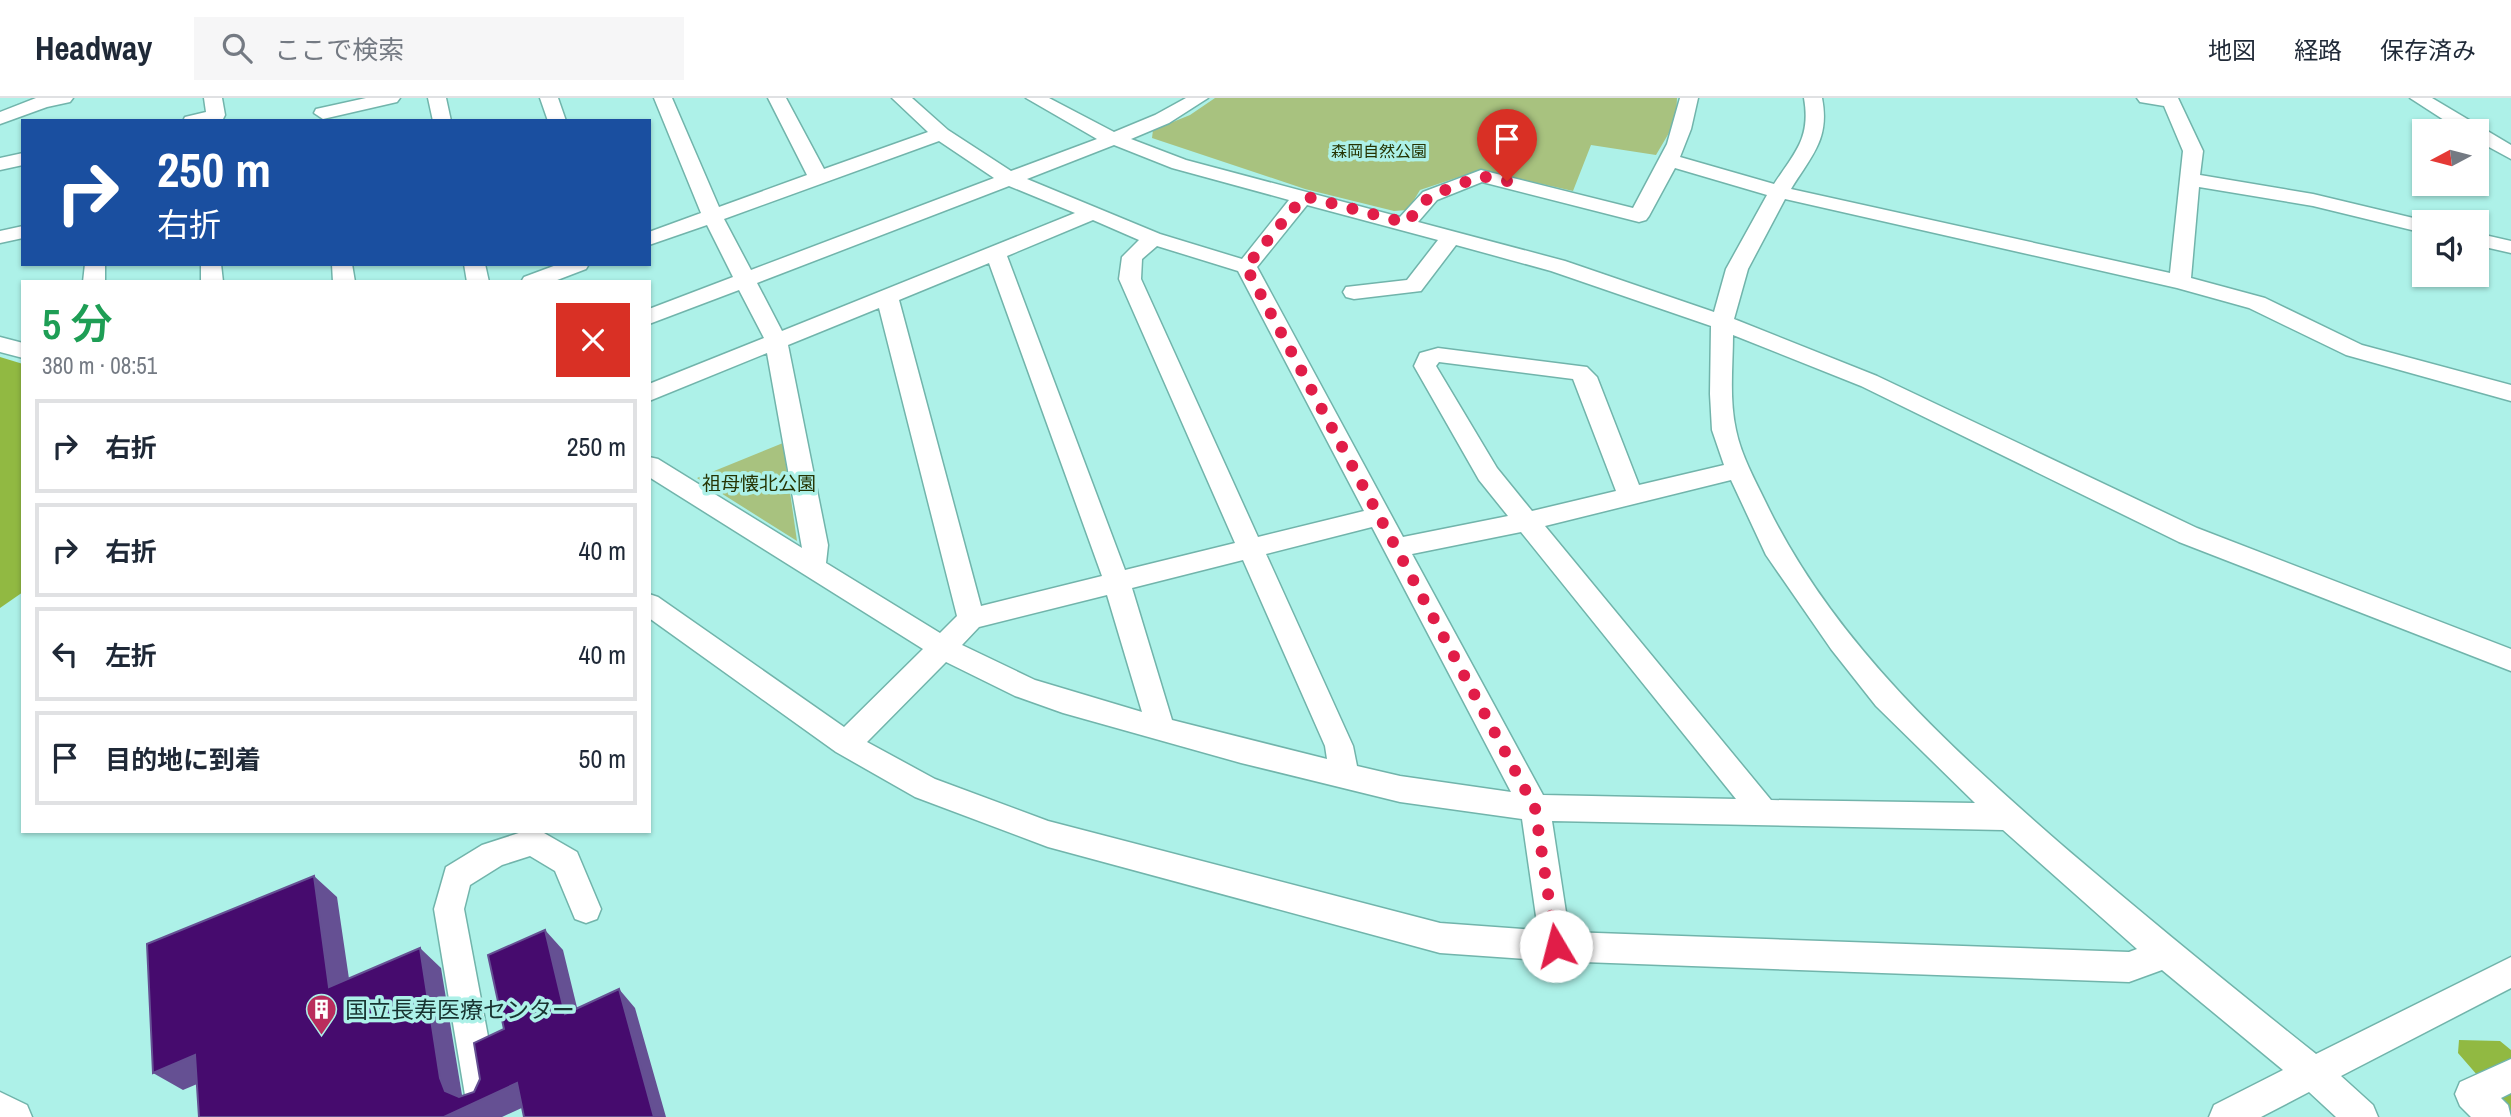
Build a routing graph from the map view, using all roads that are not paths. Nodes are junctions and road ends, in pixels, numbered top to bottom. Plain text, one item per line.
1 (64, 98) edge
2 (213, 98) edge
3 (391, 98) edge
4 (437, 98) edge
5 (549, 98) edge
6 (663, 98) edge
7 (777, 98) edge
8 (901, 98) edge
9 (1035, 98) edge
10 (1198, 98) edge
11 (1689, 98) edge
12 (1813, 98) edge
13 (2146, 98) edge
14 (2419, 98) edge
15 (43, 100) edge
16 (323, 111) edge
17 (0, 118) edge
18 (200, 119) edge
19 (442, 119) edge
20 (556, 119) edge
21 (941, 134) junction
22 (1113, 139) junction
23 (2511, 153) edge
24 (21, 159) edge
25 (1669, 160) junction
26 (0, 164) edge
27 (1008, 178) junction
28 (819, 179) junction
29 (2189, 179) junction
30 (1779, 192) junction
31 (1304, 196) junction
32 (1091, 214) junction
33 (713, 217) junction
34 (1406, 223) junction
35 (2412, 223) edge
36 (21, 232) edge
37 (1452, 236) junction
38 (0, 237) edge
39 (651, 238) edge
40 (1153, 238) junction
41 (2489, 242) edge
42 (2511, 247) edge
43 (995, 252) junction
44 (574, 266) edge
45 (1246, 267) junction
46 (536, 280) edge
47 (744, 280) junction
48 (2179, 282) junction
49 (1354, 292) dead end
50 (887, 295) junction
51 (651, 316) edge
52 (1722, 323) junction
53 (776, 341) junction
54 (0, 344) edge
55 (21, 350) edge
56 (651, 392) edge
57 (2511, 393) edge
58 (651, 466) edge
59 (1738, 470) junction
60 (1631, 496) junction
61 (1380, 516) junction
62 (1526, 522) junction
63 (1252, 548) junction
64 (1396, 548) junction
65 (813, 566) junction
66 (1117, 583) junction
67 (651, 605) edge
68 (971, 619) junction
69 (941, 647) junction
70 (2511, 660) edge
71 (1160, 727) junction
72 (846, 744) junction
73 (1344, 776) junction
74 (1535, 808) junction
75 (1762, 810) junction
76 (2009, 817) junction
77 (586, 909) dead end
78 (1556, 946) junction
79 (2166, 954) junction
80 (2511, 972) edge
81 (2313, 1073) junction
82 (2511, 1076) edge
83 (482, 1095) edge
84 (0, 1109) edge
85 (15, 1117) edge
86 (2226, 1117) edge
87 (2361, 1117) edge
88 (2496, 1117) edge

1 - 15 street
2 - 18 street
3 - 16 street
4 - 19 street
5 - 20 street
6 - 33 street
7 - 28 street
8 - 21 street
9 - 22 street
10 - 22 street
11 - 25 street
12 - 30 street
13 - 29 street
14 - 23 street
15 - 17 street
21 - 27 street
21 - 28 street
22 - 27 street
22 - 31 street
24 - 26 street
25 - 30 street
25 - 34 street
27 - 32 street
27 - 47 street
28 - 33 street
29 - 35 street
29 - 48 street
30 - 48 street
30 - 52 street
31 - 34 street
31 - 45 street
32 - 40 street
32 - 43 street
33 - 39 street
33 - 47 street
34 - 37 street
36 - 38 street
37 - 49 street
37 - 52 street
40 - 45 street
40 - 63 street
41 - 42 street
43 - 50 street
43 - 66 street
44 - 46 street
45 - 61 street
47 - 51 street
47 - 53 street
48 - 57 street
50 - 53 street
50 - 68 street
52 - 59 street
52 - 70 street
53 - 56 street
53 - 65 street
54 - 55 street
58 - 65 street
59 - 60 street
59 - 76 street
60 - 62 street
60 - 62 street
61 - 63 street
61 - 64 street
62 - 64 street
62 - 75 street
63 - 66 street
63 - 73 street
64 - 74 street
65 - 69 street
66 - 68 street
66 - 71 street
67 - 72 street
68 - 69 street
69 - 71 street
69 - 72 street
71 - 73 street
72 - 78 street
73 - 74 street
74 - 75 street
74 - 78 street
75 - 76 street
76 - 79 street
77 - 83 street
78 - 79 street
79 - 81 street
80 - 81 street
81 - 86 street
81 - 87 street
82 - 88 street
84 - 85 street

